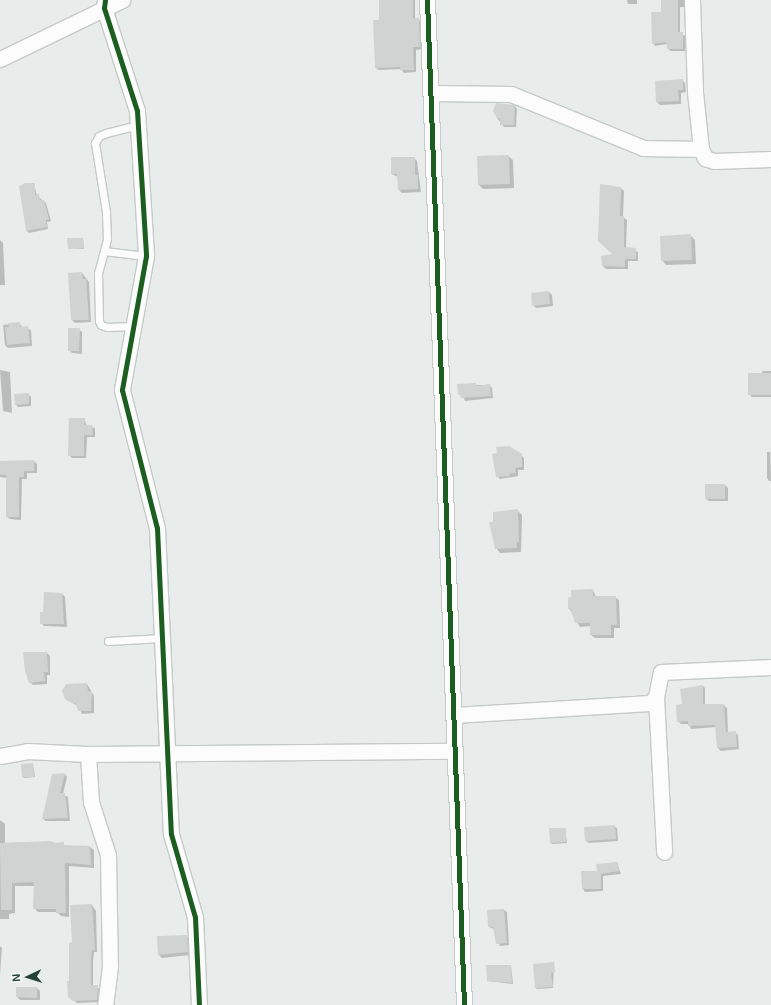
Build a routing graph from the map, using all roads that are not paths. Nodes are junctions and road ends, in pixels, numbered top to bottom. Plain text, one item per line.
1 (122, 0) edge
2 (427, 0) edge
3 (692, 0) edge
4 (104, 4) edge
5 (0, 59) edge
6 (431, 93) junction
7 (138, 125) junction
8 (701, 149) junction
9 (771, 160) edge
10 (104, 251) junction
11 (146, 256) junction
12 (134, 326) junction
13 (162, 638) junction
14 (108, 641) dead end
15 (771, 667) edge
16 (656, 697) junction
17 (454, 715) junction
18 (454, 751) junction
19 (167, 753) junction
20 (1, 754) edge
21 (88, 754) junction
22 (664, 852) dead end
23 (105, 1005) edge
24 (199, 1005) edge
25 (464, 1005) edge

1 - 4 street
2 - 6 street
3 - 8 street
4 - 5 street
4 - 7 street
6 - 8 street
6 - 17 street
7 - 10 lane
7 - 11 street
8 - 9 street
10 - 11 lane
10 - 12 lane
11 - 12 street
12 - 13 street
13 - 14 lane
13 - 19 street
15 - 16 street
16 - 17 street
16 - 22 street
17 - 18 street
18 - 19 street
18 - 25 street
19 - 21 street
19 - 24 street
20 - 21 street
21 - 23 street

